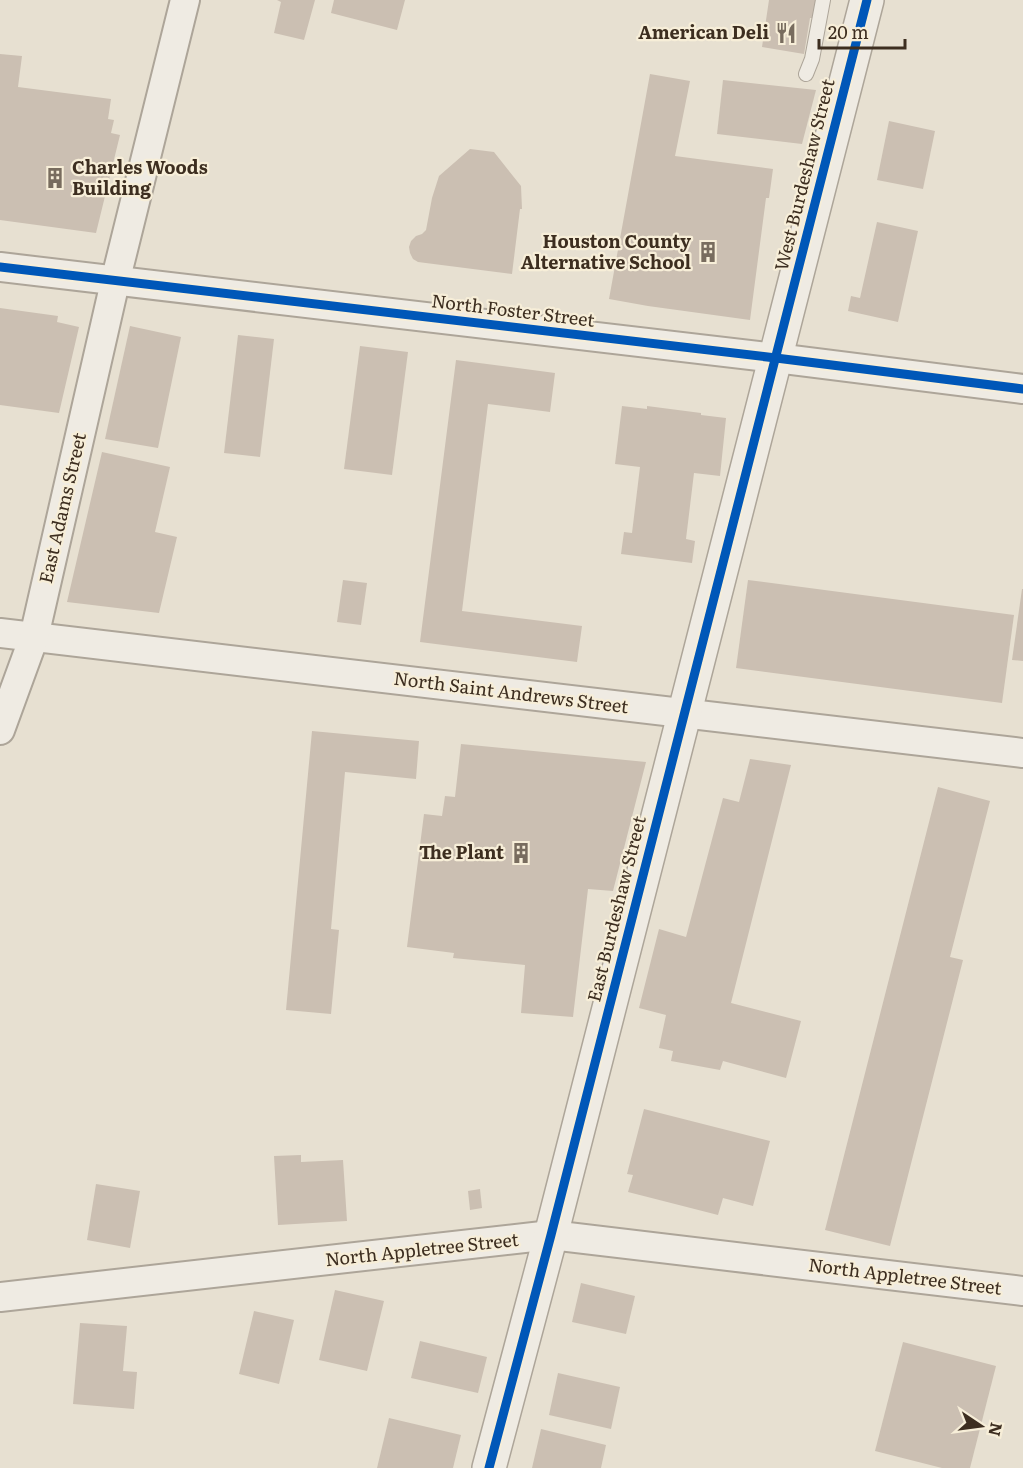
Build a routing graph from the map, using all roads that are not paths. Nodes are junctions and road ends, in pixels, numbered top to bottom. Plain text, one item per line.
1 (185, 0) edge
2 (824, 0) edge
3 (867, 0) edge
4 (806, 74) dead end
5 (0, 267) edge
6 (115, 282) junction
7 (776, 358) junction
8 (1023, 388) edge
9 (0, 633) edge
10 (34, 637) junction
11 (684, 714) junction
12 (0, 730) edge
13 (1023, 753) edge
14 (551, 1235) junction
15 (1023, 1291) edge
16 (0, 1298) edge
17 (489, 1468) edge

1 - 6 street, East Adams Street
2 - 4 lane
3 - 7 street, West Burdeshaw Street
5 - 6 street, North Foster Street
6 - 7 street, North Foster Street
6 - 10 street, East Adams Street
7 - 8 street, North Foster Street
7 - 11 street, East Burdeshaw Street
9 - 10 street, North Saint Andrews Street
10 - 11 street, North Saint Andrews Street
10 - 12 street, East Adams Street
11 - 13 street, North Saint Andrews Street
11 - 14 street, East Burdeshaw Street
14 - 15 street, North Appletree Street
14 - 16 street, North Appletree Street
14 - 17 street, East Burdeshaw Street

